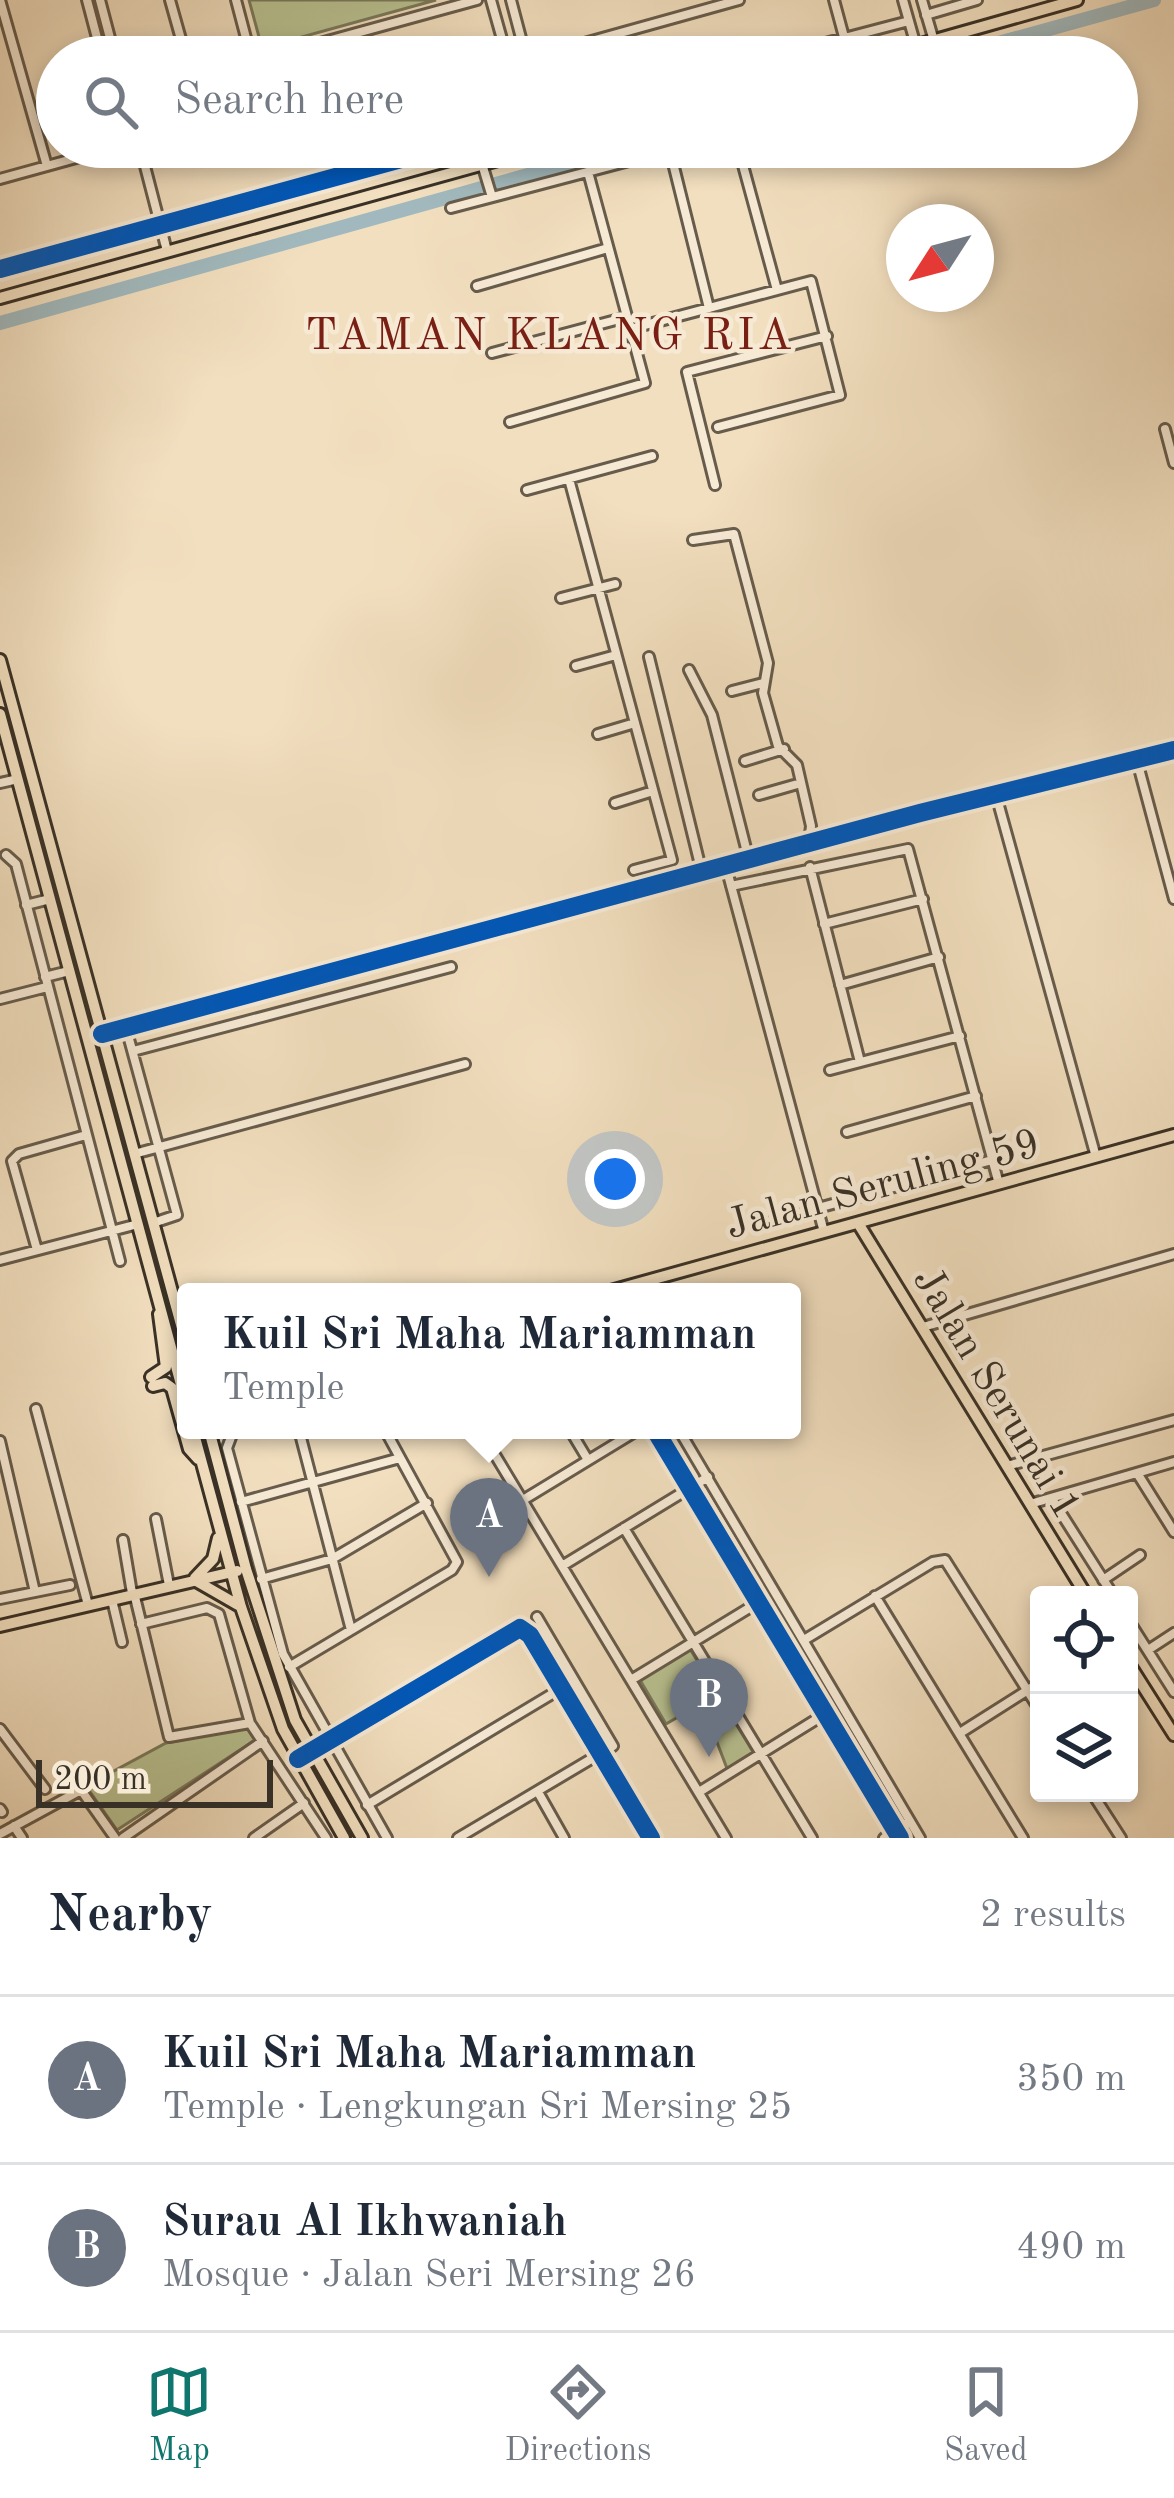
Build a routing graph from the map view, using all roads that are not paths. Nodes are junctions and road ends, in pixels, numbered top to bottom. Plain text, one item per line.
1 (0, 0) edge
2 (87, 0) edge
3 (100, 0) edge
4 (170, 0) edge
5 (236, 0) edge
6 (477, 0) edge
7 (490, 0) edge
8 (511, 0) edge
9 (739, 0) edge
10 (834, 0) edge
11 (903, 0) edge
12 (922, 0) edge
13 (976, 0) edge
14 (1077, 0) edge
15 (926, 14) junction
16 (909, 21) junction
17 (96, 36) edge
18 (109, 36) edge
19 (179, 36) edge
20 (245, 36) edge
21 (346, 36) edge
22 (498, 36) edge
23 (523, 36) edge
24 (607, 36) edge
25 (844, 36) edge
26 (848, 36) edge
27 (913, 36) edge
28 (933, 36) edge
29 (951, 36) edge
30 (36, 127) edge
31 (40, 168) edge
32 (145, 168) edge
33 (368, 168) edge
34 (468, 168) edge
35 (483, 168) edge
36 (601, 168) edge
37 (674, 168) edge
38 (744, 168) edge
39 (587, 172) junction
40 (0, 179) edge
41 (490, 190) junction
42 (452, 208) dead end
43 (160, 225) junction
44 (608, 248) junction
45 (168, 253) junction
46 (0, 269) edge
47 (477, 286) dead end
48 (777, 290) junction
49 (0, 298) edge
50 (709, 308) junction
51 (627, 317) junction
52 (630, 329) junction
53 (826, 336) junction
54 (492, 353) dead end
55 (510, 422) dead end
56 (718, 427) dead end
57 (1165, 429) dead end
58 (652, 455) dead end
59 (1174, 463) edge
60 (569, 478) junction
61 (715, 485) dead end
62 (527, 490) dead end
63 (693, 540) dead end
64 (615, 584) dead end
65 (598, 588) junction
66 (560, 598) dead end
67 (616, 656) junction
68 (649, 657) dead end
69 (0, 660) edge
70 (576, 666) dead end
71 (688, 670) dead end
72 (764, 683) junction
73 (732, 691) dead end
74 (0, 714) edge
75 (635, 723) junction
76 (2, 732) edge
77 (598, 734) dead end
78 (784, 749) junction
79 (1174, 750) edge
80 (745, 760) dead end
81 (1137, 760) junction
82 (18, 779) junction
83 (0, 783) edge
84 (801, 783) junction
85 (653, 791) junction
86 (759, 795) dead end
87 (996, 795) junction
88 (615, 803) dead end
89 (808, 844) junction
90 (6, 855) dead end
91 (749, 860) junction
92 (726, 867) junction
93 (809, 868) junction
94 (634, 870) dead end
95 (702, 874) junction
96 (731, 886) junction
97 (50, 898) junction
98 (1174, 898) edge
99 (923, 899) junction
100 (26, 905) junction
101 (824, 924) junction
102 (939, 957) junction
103 (451, 967) dead end
104 (69, 971) junction
105 (46, 982) junction
106 (840, 985) junction
107 (0, 999) edge
108 (126, 1028) junction
109 (102, 1034) junction
110 (960, 1036) junction
111 (133, 1052) junction
112 (860, 1062) junction
113 (465, 1064) dead end
114 (830, 1070) dead end
115 (976, 1096) junction
116 (847, 1132) dead end
117 (86, 1135) junction
118 (1174, 1136) edge
119 (160, 1147) junction
120 (134, 1154) junction
121 (1096, 1157) junction
122 (992, 1160) junction
123 (999, 1184) junction
124 (817, 1208) junction
125 (771, 1221) dead end
126 (153, 1222) junction
127 (858, 1223) junction
128 (137, 1224) junction
129 (110, 1231) junction
130 (824, 1232) junction
131 (37, 1250) junction
132 (1174, 1254) edge
133 (0, 1260) edge
134 (120, 1262) dead end
135 (640, 1283) edge
136 (160, 1309) junction
137 (177, 1309) edge
138 (922, 1328) junction
139 (177, 1370) edge
140 (177, 1406) edge
141 (36, 1409) dead end
142 (1174, 1420) edge
143 (186, 1439) edge
144 (195, 1439) edge
145 (212, 1439) edge
146 (230, 1439) edge
147 (301, 1439) edge
148 (390, 1439) edge
149 (486, 1439) edge
150 (575, 1439) edge
151 (623, 1439) edge
152 (663, 1439) edge
153 (682, 1439) edge
154 (0, 1441) edge
155 (400, 1458) junction
156 (588, 1460) junction
157 (200, 1461) junction
158 (1173, 1465) edge
159 (1005, 1467) junction
160 (1137, 1473) junction
161 (313, 1482) junction
162 (698, 1483) junction
163 (1052, 1499) junction
164 (523, 1500) junction
165 (241, 1502) junction
166 (427, 1503) junction
167 (1028, 1504) junction
168 (156, 1519) dead end
169 (624, 1528) junction
170 (1174, 1532) edge
171 (219, 1534) junction
172 (123, 1540) dead end
173 (1140, 1555) dead end
174 (332, 1558) junction
175 (562, 1565) junction
176 (246, 1569) junction
177 (231, 1573) junction
178 (167, 1578) junction
179 (261, 1579) junction
180 (192, 1580) junction
181 (1103, 1580) junction
182 (70, 1585) dead end
183 (1080, 1586) edge
184 (1107, 1586) edge
185 (132, 1588) junction
186 (35, 1592) junction
187 (875, 1596) junction
188 (112, 1598) junction
189 (0, 1599) edge
190 (86, 1599) junction
191 (759, 1602) junction
192 (241, 1607) junction
193 (537, 1617) dead end
194 (141, 1624) junction
195 (0, 1625) edge
196 (351, 1630) junction
197 (1174, 1633) edge
198 (1138, 1635) edge
199 (804, 1640) junction
200 (122, 1642) dead end
201 (693, 1642) junction
202 (1148, 1650) junction
203 (289, 1667) junction
204 (1138, 1678) edge
205 (631, 1680) junction
206 (562, 1688) junction
207 (1030, 1688) edge
208 (1027, 1690) junction
209 (1174, 1692) edge
210 (1030, 1695) edge
211 (826, 1714) junction
212 (250, 1723) junction
213 (0, 1730) edge
214 (960, 1733) junction
215 (1174, 1735) edge
216 (263, 1741) junction
217 (329, 1741) junction
218 (311, 1751) junction
219 (602, 1754) junction
220 (761, 1754) junction
221 (298, 1759) junction
222 (45, 1789) dead end
223 (538, 1792) junction
224 (699, 1792) junction
225 (1098, 1802) edge
226 (304, 1803) junction
227 (368, 1805) junction
228 (14, 1826) junction
229 (902, 1828) edge
230 (0, 1834) edge
231 (473, 1834) edge
232 (22, 1838) edge
233 (119, 1838) edge
234 (254, 1838) edge
235 (326, 1838) edge
236 (344, 1838) edge
237 (362, 1838) edge
238 (387, 1838) edge
239 (458, 1838) edge
240 (564, 1838) edge
241 (651, 1838) edge
242 (727, 1838) edge
243 (812, 1838) edge
244 (884, 1838) edge
245 (920, 1838) edge
246 (1023, 1838) edge
247 (1121, 1838) edge

1 - 30 street
2 - 17 street
3 - 18 street
4 - 19 street
5 - 20 street
6 - 21 street
7 - 22 street
8 - 23 street
9 - 24 street
10 - 25 street
11 - 16 street
12 - 15 street
13 - 15 street
14 - 29 main road
15 - 28 street
16 - 26 street
16 - 27 street
31 - 40 street
32 - 43 street
33 - 43 street
34 - 45 main road
35 - 41 street
36 - 39 street
37 - 50 street
38 - 48 street
39 - 41 street
39 - 44 street
41 - 42 street
43 - 45 street
43 - 46 street
44 - 47 street
44 - 51 street
45 - 49 main road
48 - 50 street
48 - 53 street
50 - 52 street
51 - 52 street
51 - 54 street
52 - 55 street
53 - 56 street
53 - 61 street
57 - 59 street
58 - 60 street
60 - 62 street
60 - 65 street
63 - 72 street
64 - 65 street
65 - 66 street
65 - 67 street
67 - 70 street
67 - 75 street
68 - 95 street
69 - 109 main road
71 - 91 street
72 - 73 street
72 - 78 street
74 - 76 main road
75 - 77 street
75 - 85 street
76 - 82 main road
78 - 80 street
78 - 84 street
79 - 81 street
81 - 87 street
81 - 98 street
82 - 83 street
82 - 97 main road
84 - 86 street
84 - 89 street
85 - 88 street
85 - 94 street
87 - 89 street
87 - 121 street
89 - 91 street
90 - 100 street
91 - 92 street
92 - 95 street
92 - 96 street
93 - 96 street
93 - 99 street
93 - 101 street
95 - 108 street
96 - 124 street
97 - 100 street
97 - 104 main road
99 - 101 street
99 - 102 street
100 - 105 street
101 - 106 street
102 - 106 street
102 - 110 street
103 - 111 street
104 - 105 street
104 - 128 main road
105 - 107 street
105 - 117 street
106 - 112 street
108 - 109 street
108 - 111 street
109 - 120 main road
110 - 112 street
110 - 115 street
111 - 119 street
112 - 114 street
113 - 119 street
115 - 116 street
115 - 122 street
117 - 129 street
117 - 131 street
118 - 121 main road, Jalan Seruling 59
119 - 120 street
119 - 126 street
120 - 126 main road
121 - 123 main road, Jalan Seruling 59
122 - 123 street
122 - 124 street
123 - 127 main road, Jalan Seruling 59
124 - 125 street
124 - 130 street
126 - 137 main road
127 - 130 main road, Jalan Seruling 59
127 - 138 main road, Jalan Serunai 1
128 - 129 street
128 - 136 main road
129 - 131 street
129 - 134 street
130 - 135 main road, Jalan Seruling 59
131 - 133 street
132 - 138 street
136 - 139 main road
136 - 140 main road
138 - 159 main road, Jalan Serunai 1
141 - 190 street
142 - 159 street
143 - 157 main road
144 - 157 main road
145 - 176 main road
146 - 165 street
147 - 161 street
148 - 155 street
149 - 164 street
150 - 156 street
151 - 156 street
152 - 162 street
153 - 162 street
154 - 186 street
155 - 161 street
155 - 166 street
156 - 164 street
157 - 171 main road
158 - 160 street
159 - 167 main road, Jalan Serunai 1
160 - 163 street
160 - 170 street
161 - 165 street
161 - 174 street
162 - 169 street
162 - 191 street
162 - 199 street
163 - 167 street
163 - 181 street
164 - 175 street
165 - 179 street
166 - 174 street
166 - 196 street
167 - 183 main road, Jalan Serunai 1
168 - 178 street
169 - 175 street
169 - 201 street
171 - 177 main road
171 - 180 main road
172 - 185 street
173 - 181 street
174 - 179 street
174 - 196 street
175 - 205 street
176 - 177 main road
176 - 218 main road
177 - 180 main road
177 - 192 main road
178 - 180 main road
178 - 185 main road
179 - 203 street
180 - 192 main road
181 - 184 street
182 - 186 street
185 - 188 main road
185 - 194 street
186 - 189 street
187 - 199 street
187 - 208 street
187 - 214 street
188 - 190 main road
188 - 200 street
190 - 195 main road
191 - 201 street
191 - 211 street
192 - 221 main road
193 - 219 street
194 - 212 street
194 - 212 street
196 - 203 street
197 - 202 street
198 - 202 street
199 - 229 street
201 - 205 street
201 - 220 street
202 - 209 street
203 - 217 street
204 - 215 main road
205 - 224 street
206 - 217 street
206 - 219 street
206 - 227 street
207 - 208 street
208 - 210 street
208 - 214 street
211 - 220 street
211 - 229 street
212 - 216 street
213 - 222 street
214 - 246 street
216 - 226 street
216 - 233 street
217 - 218 street
217 - 227 street
218 - 221 street
218 - 237 main road
219 - 223 street
219 - 241 street
220 - 224 street
220 - 243 street
221 - 236 main road
223 - 231 street
223 - 240 street
224 - 242 street
225 - 247 street
226 - 234 street
226 - 235 street
227 - 238 street
228 - 230 street
228 - 232 street
228 - 233 street
229 - 244 street
229 - 245 street
231 - 239 street

